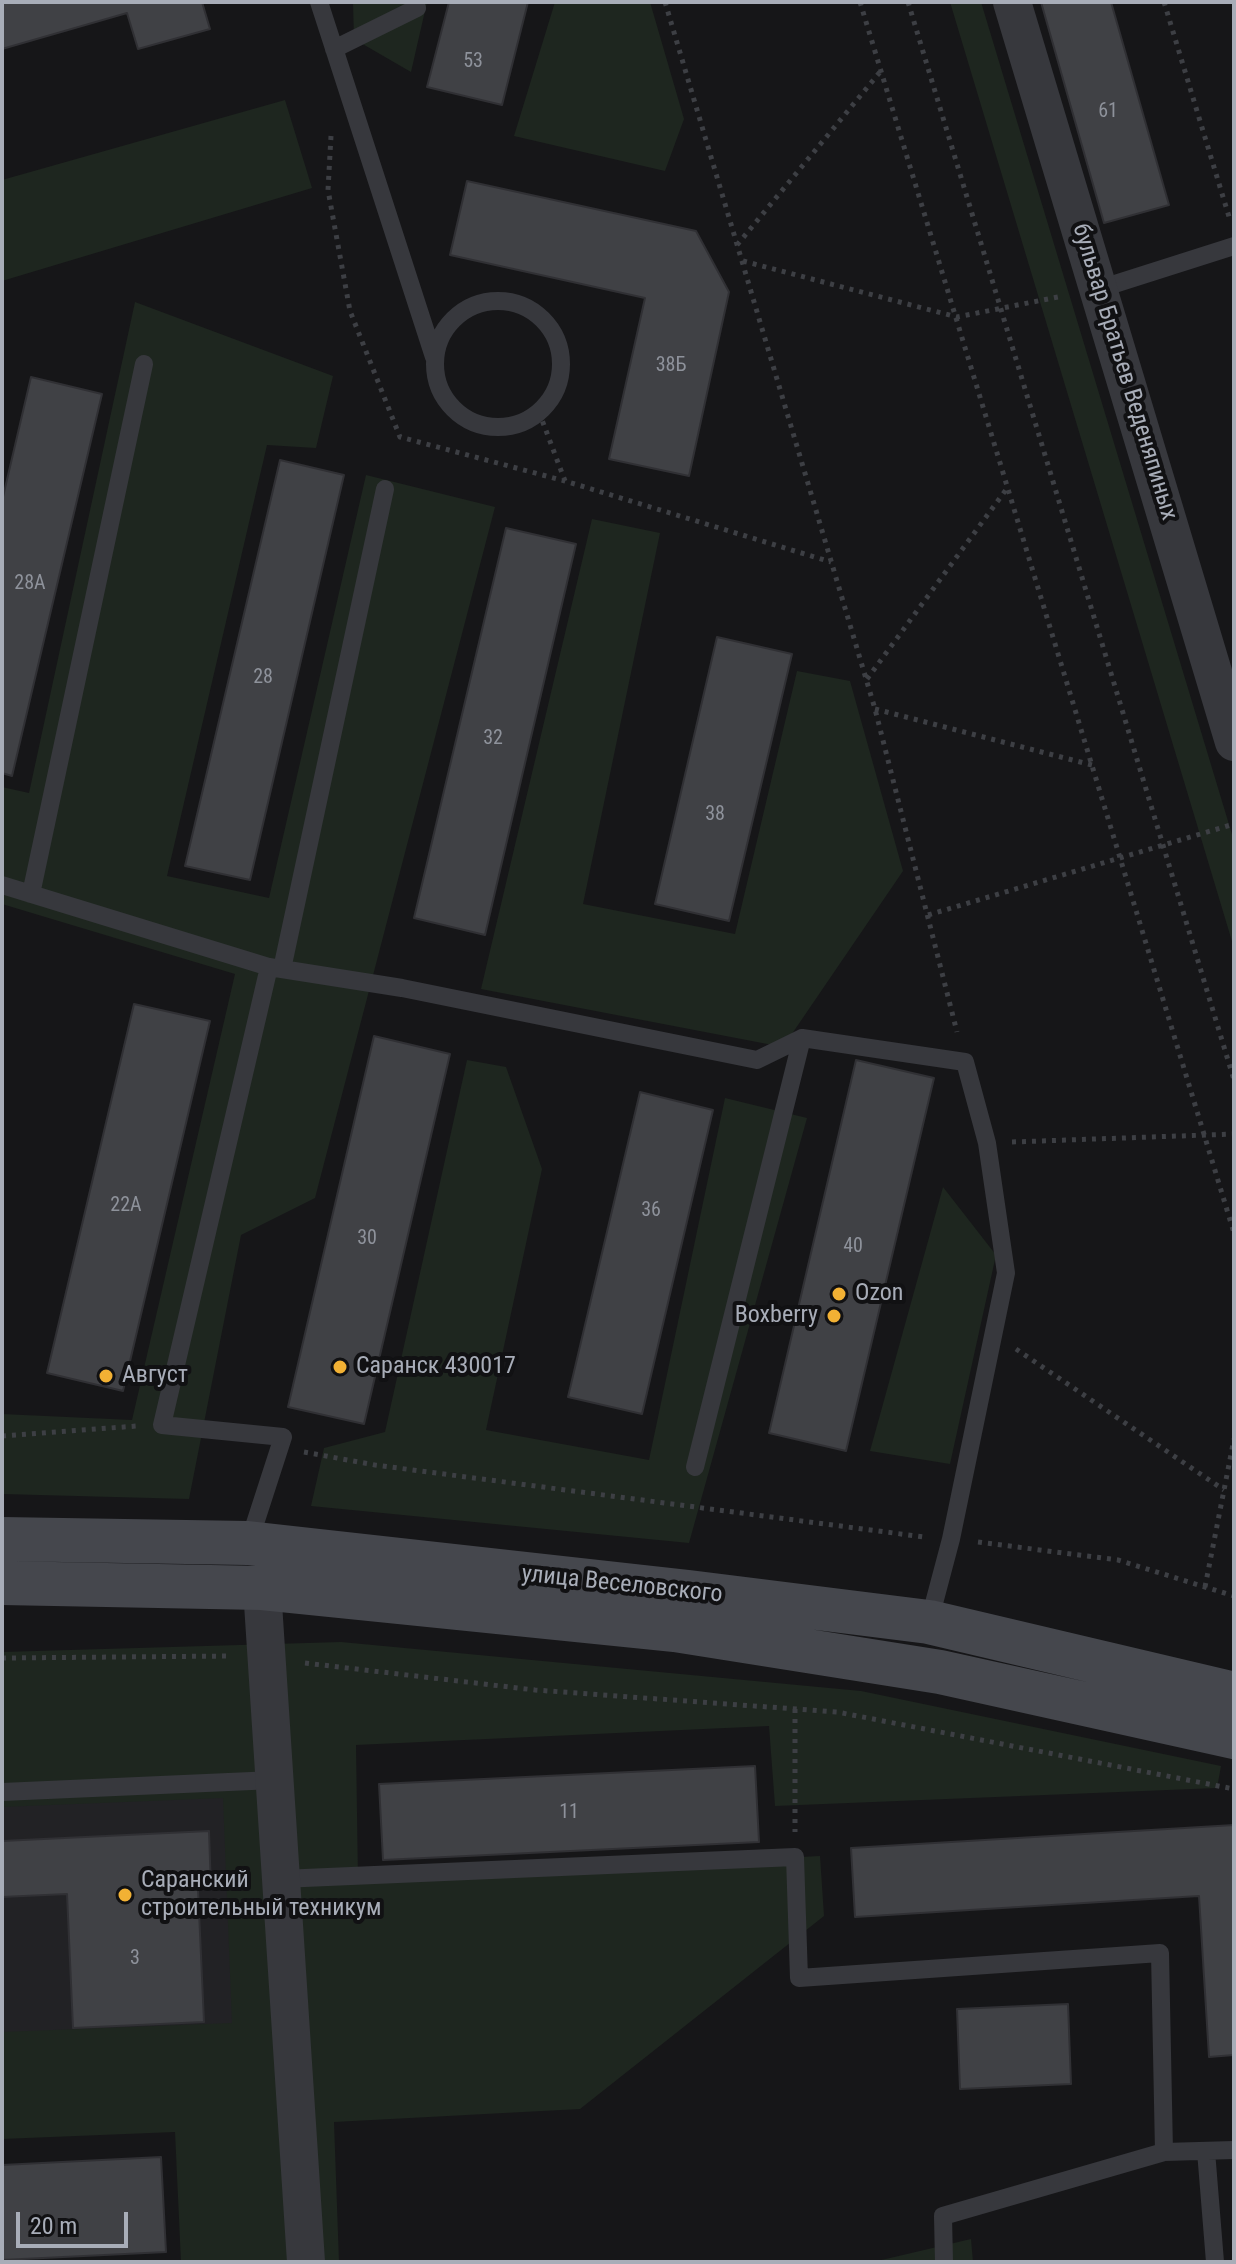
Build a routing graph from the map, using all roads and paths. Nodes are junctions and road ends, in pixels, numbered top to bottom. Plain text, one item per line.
1 (319, 2) edge
2 (665, 2) edge
3 (860, 2) edge
4 (908, 2) edge
5 (1012, 2) edge
6 (1164, 2) edge
7 (417, 8) dead end
8 (334, 49) junction
9 (881, 72) junction
10 (1234, 233) edge
11 (737, 245) junction
12 (1234, 246) edge
13 (742, 261) junction
14 (1099, 289) junction
15 (1001, 308) junction
16 (957, 317) junction
17 (434, 359) junction
18 (144, 364) dead end
19 (539, 412) junction
20 (1008, 486) junction
21 (385, 489) dead end
22 (832, 563) junction
23 (867, 680) junction
24 (875, 709) junction
25 (1231, 720) edge
26 (1093, 765) junction
27 (1234, 824) edge
28 (1163, 846) junction
29 (1122, 859) junction
30 (2, 885) edge
31 (31, 894) junction
32 (928, 915) junction
33 (276, 968) junction
34 (802, 1038) junction
35 (965, 1062) junction
36 (1234, 1080) edge
37 (1234, 1134) edge
38 (1205, 1136) junction
39 (987, 1143) junction
40 (1234, 1233) edge
41 (994, 1334) junction
42 (162, 1425) junction
43 (2, 1436) edge
44 (1234, 1439) edge
45 (280, 1447) junction
46 (695, 1467) dead end
47 (1224, 1490) junction
48 (2, 1539) edge
49 (951, 1539) junction
50 (248, 1543) junction
51 (2, 1583) edge
52 (1205, 1587) junction
53 (262, 1588) junction
54 (1234, 1596) edge
55 (929, 1622) junction
56 (2, 1658) edge
57 (266, 1659) junction
58 (1234, 1694) edge
59 (795, 1709) junction
60 (1234, 1737) edge
61 (274, 1780) junction
62 (1234, 1789) edge
63 (2, 1792) edge
64 (795, 1857) junction
65 (281, 1879) junction
66 (1234, 2150) edge
67 (1206, 2151) junction
68 (1164, 2152) junction
69 (306, 2262) edge
70 (944, 2262) edge
71 (1215, 2262) edge

1 - 8 lane
2 - 11 path
3 - 9 path
4 - 15 path
5 - 14 street, бульвар Братьев Веденяпиных
6 - 10 path
7 - 8 lane
8 - 17 lane
9 - 11 path
9 - 16 path
11 - 13 path
12 - 14 lane
13 - 16 path
13 - 22 path
14 - 15 path
14 - 25 street, бульвар Братьев Веденяпиных
15 - 16 path
15 - 28 path
16 - 20 path
17 - 19 lane
17 - 19 lane
18 - 31 lane
19 - 22 path
20 - 23 path
20 - 26 path
21 - 33 lane
22 - 23 path
23 - 24 path
24 - 26 path
24 - 32 path
26 - 29 path
27 - 28 path
28 - 29 path
28 - 36 path
29 - 32 path
29 - 38 path
30 - 31 lane
31 - 33 lane
32 - 35 path
33 - 34 lane
33 - 42 lane
34 - 35 lane
34 - 46 lane
35 - 39 lane
37 - 38 path
38 - 39 path
38 - 40 path
39 - 41 lane
41 - 47 path
41 - 49 lane
42 - 43 path
42 - 45 lane
44 - 47 path
45 - 49 path
45 - 50 lane
47 - 52 path
48 - 50 main road, улица Веселовского
49 - 52 path
49 - 55 lane
50 - 53 main road
50 - 55 main road, улица Веселовского
51 - 53 main road, улица Веселовского
52 - 54 path
53 - 57 street
53 - 60 main road, улица Веселовского
55 - 58 main road, улица Веселовского
56 - 57 path
57 - 59 path
57 - 61 street
59 - 62 path
59 - 64 path
61 - 63 lane
61 - 65 street
64 - 65 lane
64 - 68 lane
65 - 69 street
66 - 67 lane
67 - 68 lane
67 - 71 lane
68 - 70 lane

